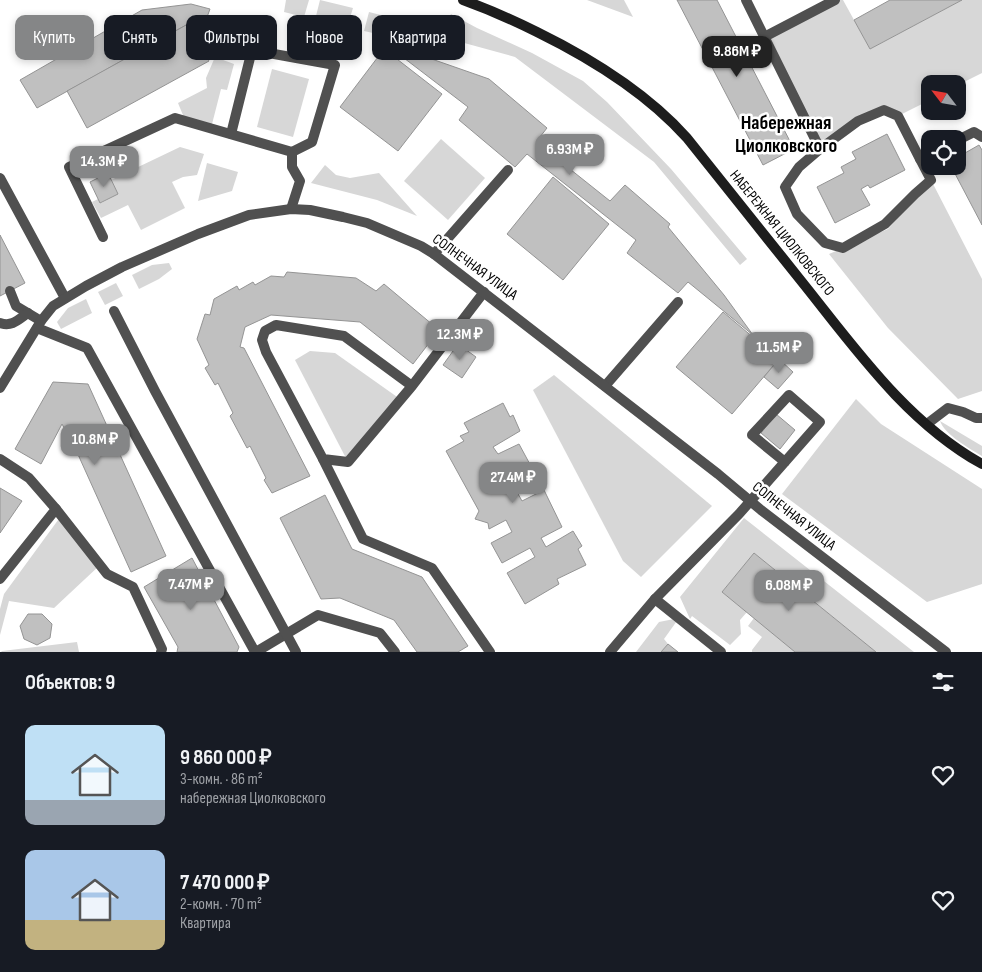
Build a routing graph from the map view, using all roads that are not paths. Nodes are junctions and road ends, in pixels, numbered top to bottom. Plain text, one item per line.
1 (463, 0) edge
2 (746, 0) edge
3 (835, 0) edge
4 (764, 37) junction
5 (231, 134) junction
6 (966, 136) edge
7 (982, 137) edge
8 (820, 149) junction
9 (292, 152) junction
10 (920, 159) joint
11 (508, 170) dead end
12 (0, 178) edge
13 (291, 209) junction
14 (103, 237) dead end
15 (434, 254) junction
16 (10, 291) dead end
17 (484, 292) junction
18 (65, 298) junction
19 (678, 302) dead end
20 (114, 310) dead end
21 (28, 313) junction
22 (0, 323) edge
23 (39, 325) junction
24 (412, 386) junction
25 (605, 386) junction
26 (0, 388) edge
27 (982, 418) edge
28 (927, 424) junction
29 (0, 459) edge
30 (323, 459) junction
31 (785, 462) junction
32 (982, 464) edge
33 (750, 501) junction
34 (56, 510) junction
35 (0, 579) edge
36 (655, 599) junction
37 (286, 634) junction
38 (161, 652) edge
39 (255, 652) edge
40 (296, 652) edge
41 (395, 652) edge
42 (490, 652) edge
43 (610, 652) edge
44 (721, 652) edge
45 (946, 652) edge

1 - 28 main road, НАБЕРЕЖНАЯ ЦИОЛКОВСКОГО
2 - 4 street
3 - 4 street
4 - 8 street
5 - 9 street
5 - 9 street
5 - 14 street
6 - 7 street
8 - 10 street
8 - 10 street
9 - 13 street
11 - 15 street
12 - 18 street
13 - 15 street, СОЛНЕЧНАЯ УЛИЦА
13 - 18 street, СОЛНЕЧНАЯ УЛИЦА
15 - 17 street, СОЛНЕЧНАЯ УЛИЦА
16 - 21 street
17 - 24 street
17 - 25 street, СОЛНЕЧНАЯ УЛИЦА
18 - 23 street, СОЛНЕЧНАЯ УЛИЦА
19 - 25 street
20 - 37 street
21 - 22 street
21 - 23 street
23 - 26 street, СОЛНЕЧНАЯ УЛИЦА
23 - 39 street
24 - 30 street
24 - 30 street
25 - 33 street, СОЛНЕЧНАЯ УЛИЦА
27 - 28 street
28 - 32 main road, НАБЕРЕЖНАЯ ЦИОЛКОВСКОГО
29 - 34 street
30 - 42 street
31 - 31 street
31 - 33 street
33 - 36 street
33 - 45 street, СОЛНЕЧНАЯ УЛИЦА
34 - 35 street
34 - 38 street
36 - 43 street
36 - 44 street
37 - 39 street
37 - 40 street
37 - 41 street

